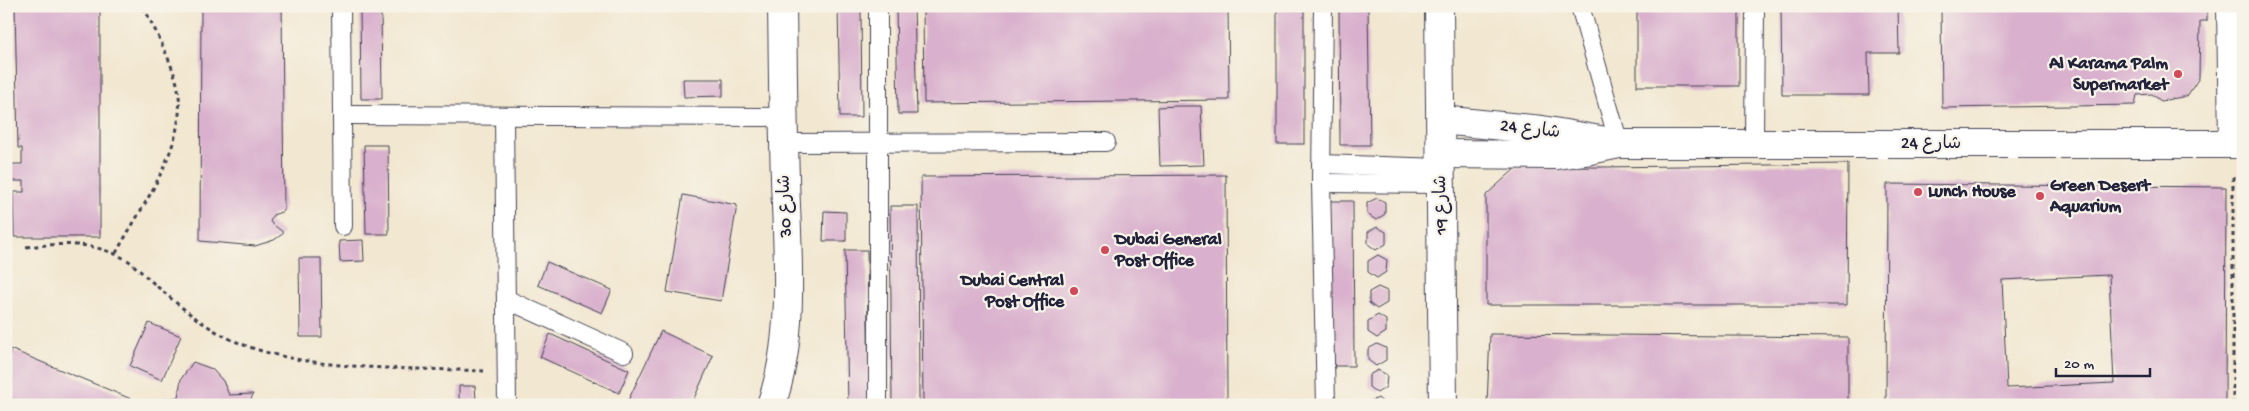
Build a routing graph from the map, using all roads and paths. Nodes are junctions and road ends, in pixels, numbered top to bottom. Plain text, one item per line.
1 (143, 6) edge
2 (341, 6) edge
3 (782, 6) edge
4 (878, 6) edge
5 (1323, 6) edge
6 (1439, 6) edge
7 (1580, 6) edge
8 (1755, 6) edge
9 (2231, 6) edge
10 (342, 115) junction
11 (504, 116) junction
12 (1441, 120) junction
13 (784, 130) junction
14 (1106, 142) dead end
15 (878, 143) junction
16 (1619, 144) junction
17 (1754, 144) junction
18 (2238, 144) edge
19 (1321, 164) junction
20 (1442, 169) junction
21 (1321, 183) junction
22 (343, 226) dead end
23 (26, 247) dead end
24 (116, 253) junction
25 (506, 298) junction
26 (624, 353) dead end
27 (507, 372) junction
28 (507, 405) edge
29 (771, 405) edge
30 (878, 405) edge
31 (1326, 405) edge
32 (1443, 405) edge
33 (2233, 405) edge

1 - 24 path
2 - 10 lane
3 - 13 street, شارع 30
4 - 15 lane
5 - 19 lane
6 - 12 street, شارع 19
7 - 16 lane
8 - 17 lane
9 - 18 street
10 - 11 lane
10 - 22 lane
11 - 13 lane
11 - 25 lane
12 - 16 street, شارع 24
12 - 20 street, شارع 19
13 - 15 lane
13 - 29 street, شارع 30
14 - 15 lane
15 - 30 lane
16 - 17 street, شارع 24
16 - 20 street, شارع 24
17 - 18 street, شارع 24
18 - 33 path
19 - 20 lane
19 - 21 lane
20 - 21 lane
20 - 32 street, شارع 19
21 - 31 lane
23 - 24 path
24 - 27 path
25 - 26 lane
25 - 27 lane
27 - 28 lane

